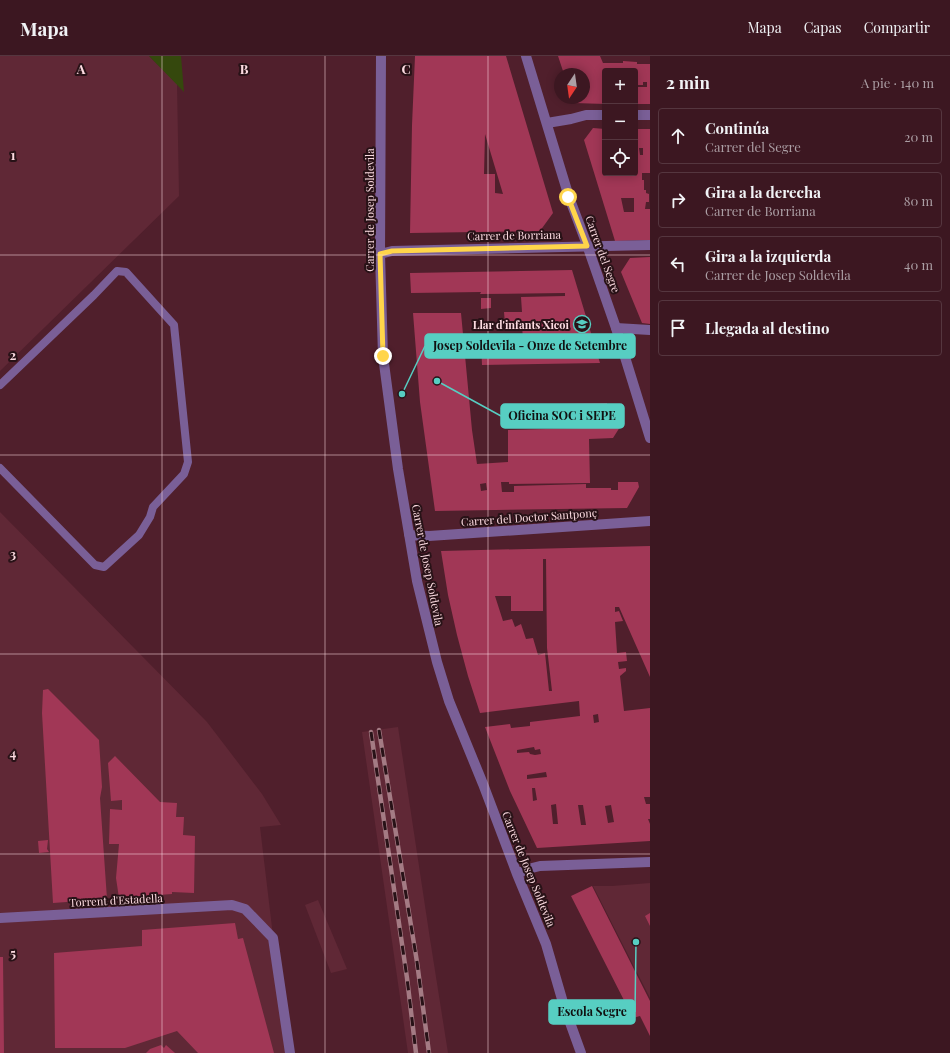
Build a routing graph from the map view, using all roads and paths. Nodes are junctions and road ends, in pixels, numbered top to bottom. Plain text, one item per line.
1 (380, 56) edge
2 (526, 56) edge
3 (602, 115) edge
4 (638, 115) edge
5 (650, 115) edge
6 (547, 123) junction
7 (650, 245) edge
8 (587, 246) junction
9 (380, 254) junction
10 (616, 328) junction
11 (650, 330) edge
12 (0, 385) edge
13 (650, 438) edge
14 (0, 468) edge
15 (650, 521) edge
16 (409, 535) junction
17 (650, 862) edge
18 (517, 874) junction
19 (0, 918) edge
20 (290, 1053) edge
21 (581, 1053) edge

1 - 9 street, Carrer de Josep Soldevila
2 - 6 street, Carrer del Segre
3 - 6 street
4 - 5 street
6 - 8 street, Carrer del Segre
7 - 8 street, Carrer de Borriana
8 - 9 street, Carrer de Borriana
8 - 10 street, Carrer del Segre
9 - 16 street, Carrer de Josep Soldevila
10 - 11 street
10 - 13 street, Carrer del Segre
12 - 14 lane
15 - 16 street, Carrer del Doctor Santponç
16 - 18 street, Carrer de Josep Soldevila
17 - 18 street
18 - 21 street, Carrer de Josep Soldevila
19 - 20 street, Torrent d'Estadella

